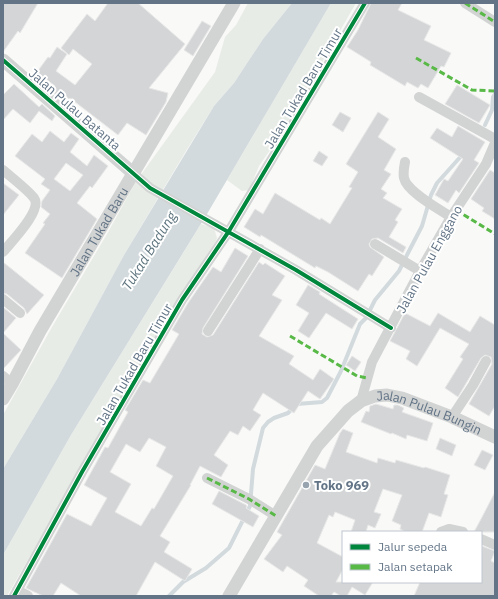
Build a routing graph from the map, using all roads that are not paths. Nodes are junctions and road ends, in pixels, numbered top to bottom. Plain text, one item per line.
1 (234, 3) edge
2 (365, 3) edge
3 (465, 3) edge
4 (495, 22) edge
5 (3, 60) edge
6 (418, 97) dead end
7 (495, 139) edge
8 (495, 143) edge
9 (405, 162) dead end
10 (3, 170) edge
11 (134, 174) junction
12 (451, 217) junction
13 (229, 231) junction
14 (375, 244) dead end
15 (260, 249) junction
16 (3, 252) edge
17 (417, 269) junction
18 (3, 299) edge
19 (20, 313) dead end
20 (391, 328) junction
21 (208, 331) dead end
22 (486, 361) dead end
23 (8, 380) edge
24 (3, 399) edge
25 (361, 401) junction
26 (452, 417) junction
27 (495, 437) edge
28 (207, 478) dead end
29 (271, 512) junction
30 (442, 531) edge
31 (458, 531) edge
32 (482, 539) edge
33 (495, 545) edge
34 (15, 593) edge
35 (28, 596) edge
36 (230, 596) edge

1 - 11 street, Jalan Tukad Baru
2 - 13 street, Jalan Tukad Baru Timur
3 - 4 street
5 - 11 street, Jalan Pulau Batanta
6 - 7 street
8 - 12 street, Jalan Pulau Enggano
9 - 12 street
10 - 16 street
11 - 13 street
11 - 23 street, Jalan Tukad Baru
12 - 17 street, Jalan Pulau Enggano
13 - 15 street
13 - 34 street, Jalan Tukad Baru Timur
14 - 17 street
15 - 20 street
15 - 21 street
17 - 20 street, Jalan Pulau Enggano
18 - 19 street
20 - 25 street, Jalan Pulau Enggano
22 - 26 street
23 - 24 street, Jalan Tukad Baru
25 - 26 street, Jalan Pulau Bungin
25 - 29 street
26 - 27 street, Jalan Pulau Bungin
28 - 29 street
29 - 36 street
30 - 31 street
32 - 33 street
34 - 35 street

